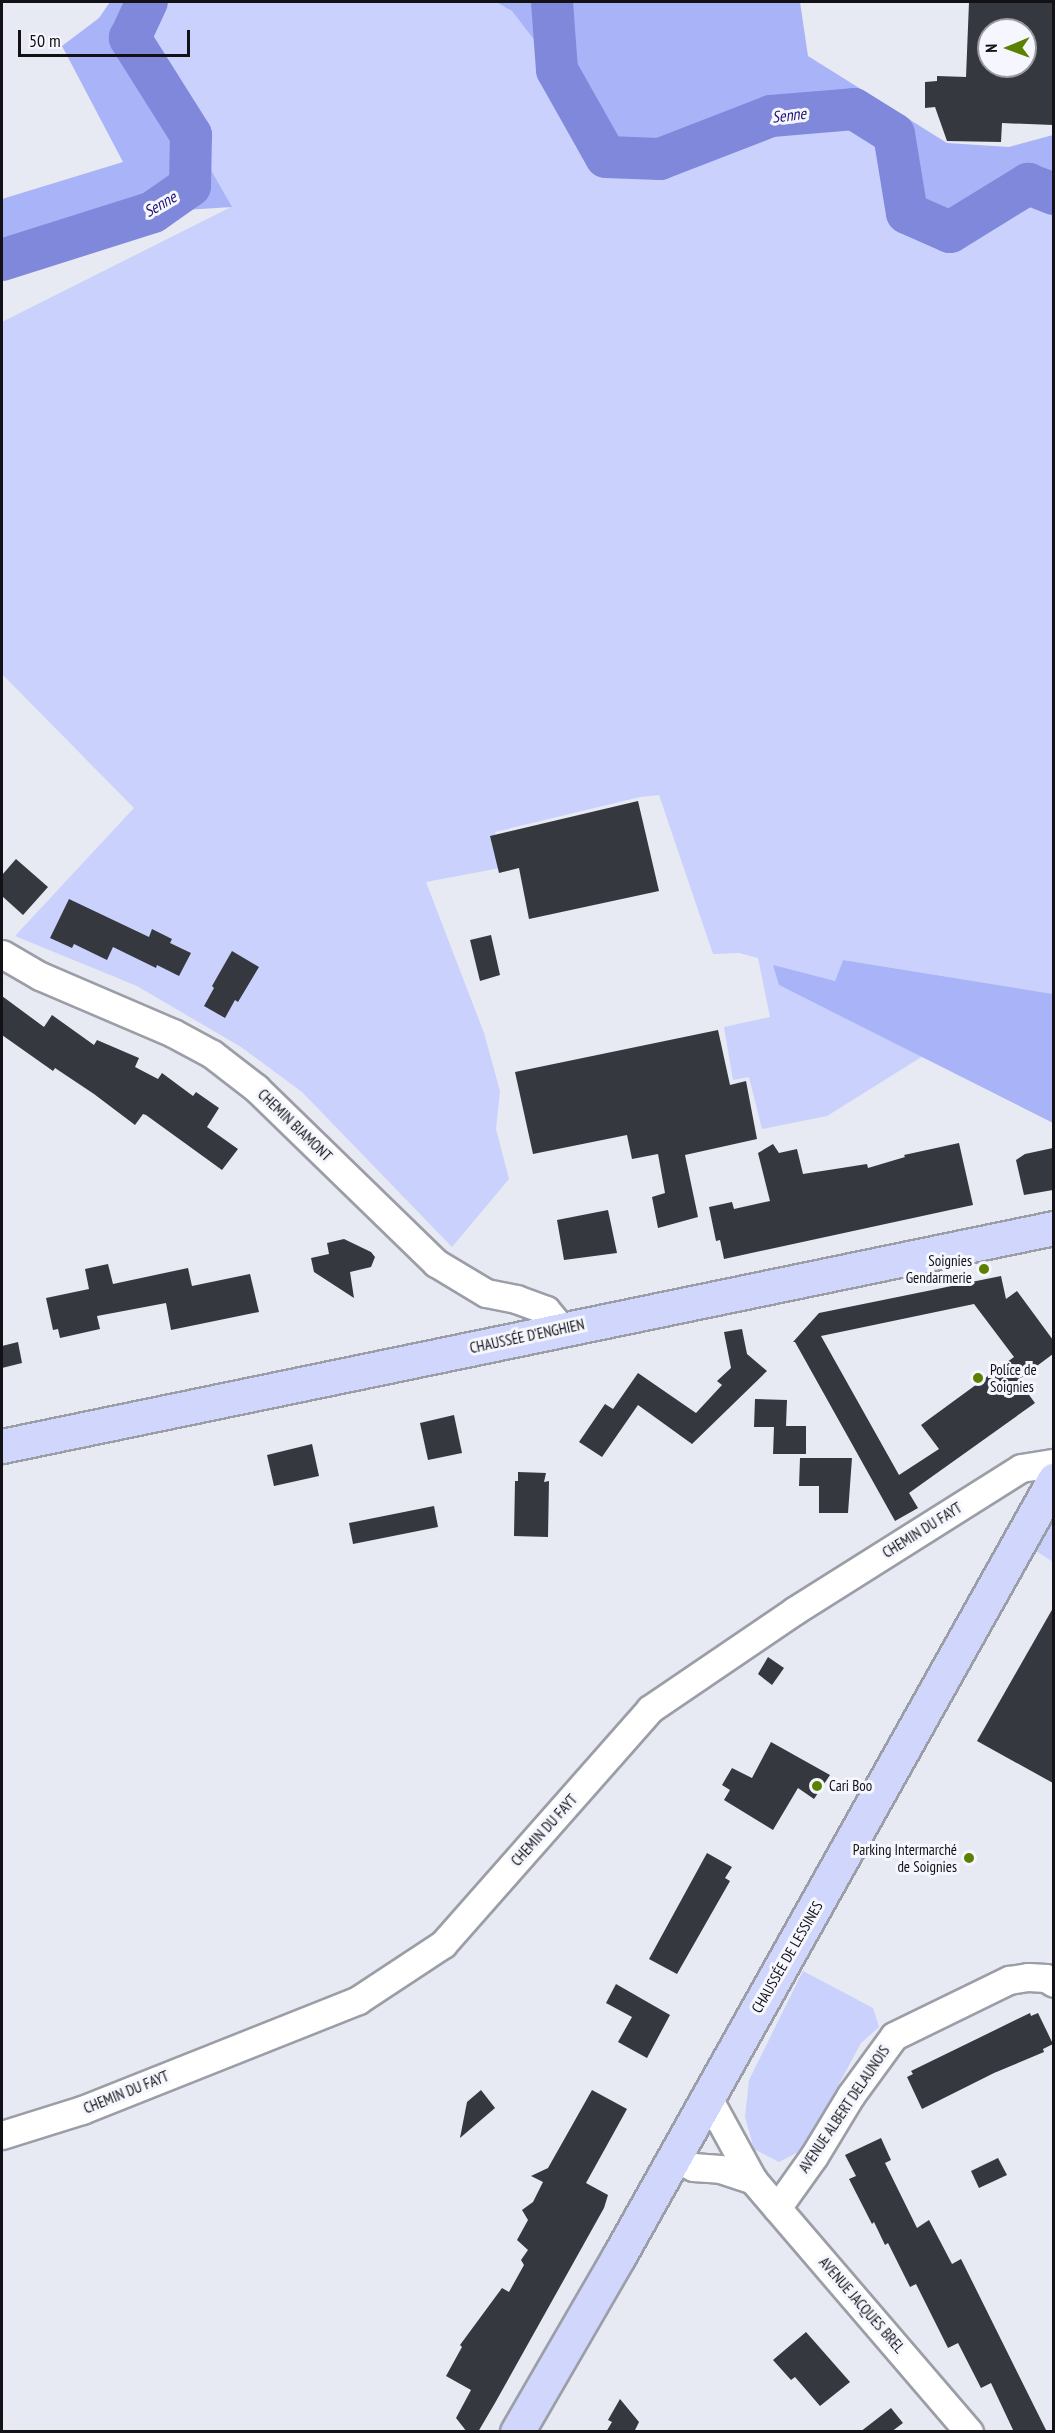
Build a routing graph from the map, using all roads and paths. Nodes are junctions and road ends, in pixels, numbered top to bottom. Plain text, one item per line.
1 (2, 954) edge
2 (1053, 1228) edge
3 (562, 1329) junction
4 (2, 1446) edge
5 (1053, 1463) edge
6 (1053, 1480) edge
7 (1053, 1983) edge
8 (707, 2096) junction
9 (2, 2135) edge
10 (674, 2158) junction
11 (753, 2180) junction
12 (777, 2208) junction
13 (517, 2432) edge
14 (969, 2432) edge

1 - 3 street, CHEMIN BIAMONT
2 - 3 main road, CHAUSSÉE D'ENGHIEN
3 - 4 main road, CHAUSSÉE D'ENGHIEN
5 - 9 street, CHEMIN DU FAYT
6 - 8 main road, CHAUSSÉE DE LESSINES
7 - 12 street, AVENUE ALBERT DELAUNOIS
8 - 10 main road, CHAUSSÉE DE LESSINES
8 - 11 street, AVENUE JACQUES BREL
10 - 11 street
10 - 13 main road, CHAUSSÉE DE LESSINES
11 - 12 street, AVENUE JACQUES BREL
12 - 14 street, AVENUE JACQUES BREL

